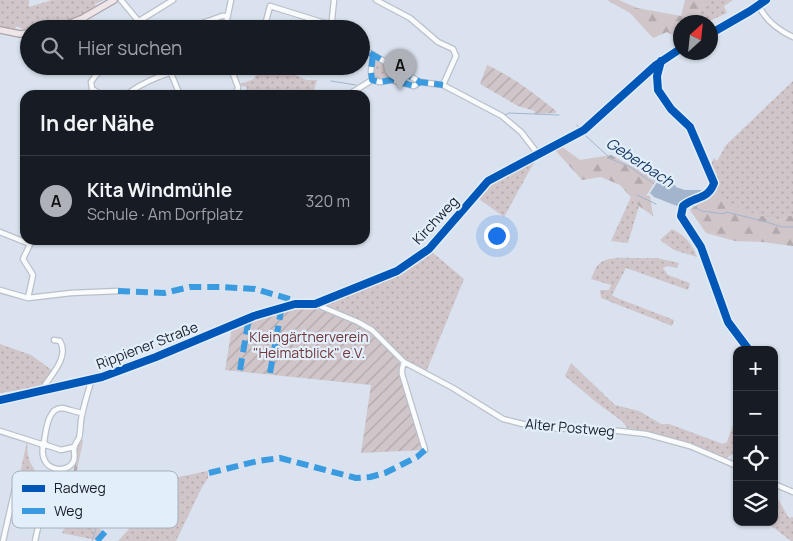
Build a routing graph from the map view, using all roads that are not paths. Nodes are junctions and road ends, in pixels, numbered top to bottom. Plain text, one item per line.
1 (114, 0) edge
2 (122, 0) edge
3 (173, 0) edge
4 (231, 0) edge
5 (334, 0) edge
6 (376, 0) edge
7 (766, 0) edge
8 (759, 6) junction
9 (227, 16) junction
10 (83, 18) joint
11 (78, 20) edge
12 (138, 20) edge
13 (141, 20) edge
14 (211, 20) edge
15 (226, 20) edge
16 (266, 20) edge
17 (311, 20) edge
18 (332, 20) edge
19 (718, 29) edge
20 (0, 30) edge
21 (20, 34) edge
22 (793, 37) edge
23 (673, 53) edge
24 (661, 61) junction
25 (96, 75) edge
26 (163, 75) edge
27 (171, 75) edge
28 (233, 75) edge
29 (372, 80) junction
30 (420, 82) junction
31 (443, 85) junction
32 (94, 90) edge
33 (133, 90) edge
34 (178, 90) edge
35 (238, 90) edge
36 (356, 90) edge
37 (538, 154) junction
38 (705, 163) dead end
39 (0, 232) edge
40 (20, 238) edge
41 (30, 245) edge
42 (0, 290) edge
43 (118, 291) dead end
44 (28, 298) junction
45 (315, 304) junction
46 (54, 340) dead end
47 (404, 362) junction
48 (89, 380) junction
49 (46, 390) junction
50 (0, 400) edge
51 (82, 413) junction
52 (0, 431) edge
53 (43, 445) junction
54 (74, 448) junction
55 (425, 450) dead end
56 (733, 465) edge
57 (778, 486) edge
58 (793, 492) edge
59 (12, 502) edge
60 (38, 528) edge
61 (3, 541) edge
62 (35, 541) edge

1 - 10 main road
2 - 12 street
3 - 13 street
4 - 9 street
5 - 18 street
6 - 31 street
7 - 8 street
8 - 19 street
8 - 22 street
9 - 14 street
9 - 15 street
10 - 11 main road
16 - 17 street
20 - 21 main road
23 - 24 street, Kirchweg
24 - 37 street, Kirchweg
24 - 38 street
25 - 32 street
26 - 33 street
27 - 34 street
28 - 35 street
29 - 30 street
29 - 30 street
29 - 36 street
30 - 31 street
31 - 37 street
37 - 45 street, Kirchweg
39 - 40 street
41 - 44 street
42 - 44 street
43 - 44 street
45 - 47 street, Alter Postweg
45 - 48 street, Rippiener Straße
46 - 49 street
47 - 55 street
47 - 56 street, Alter Postweg
48 - 49 street, Rippiener Straße
48 - 51 street
49 - 50 street, Rippiener Straße
51 - 53 street
51 - 54 street
52 - 53 street
53 - 54 street
53 - 54 street
57 - 58 street
59 - 61 street
60 - 62 street

